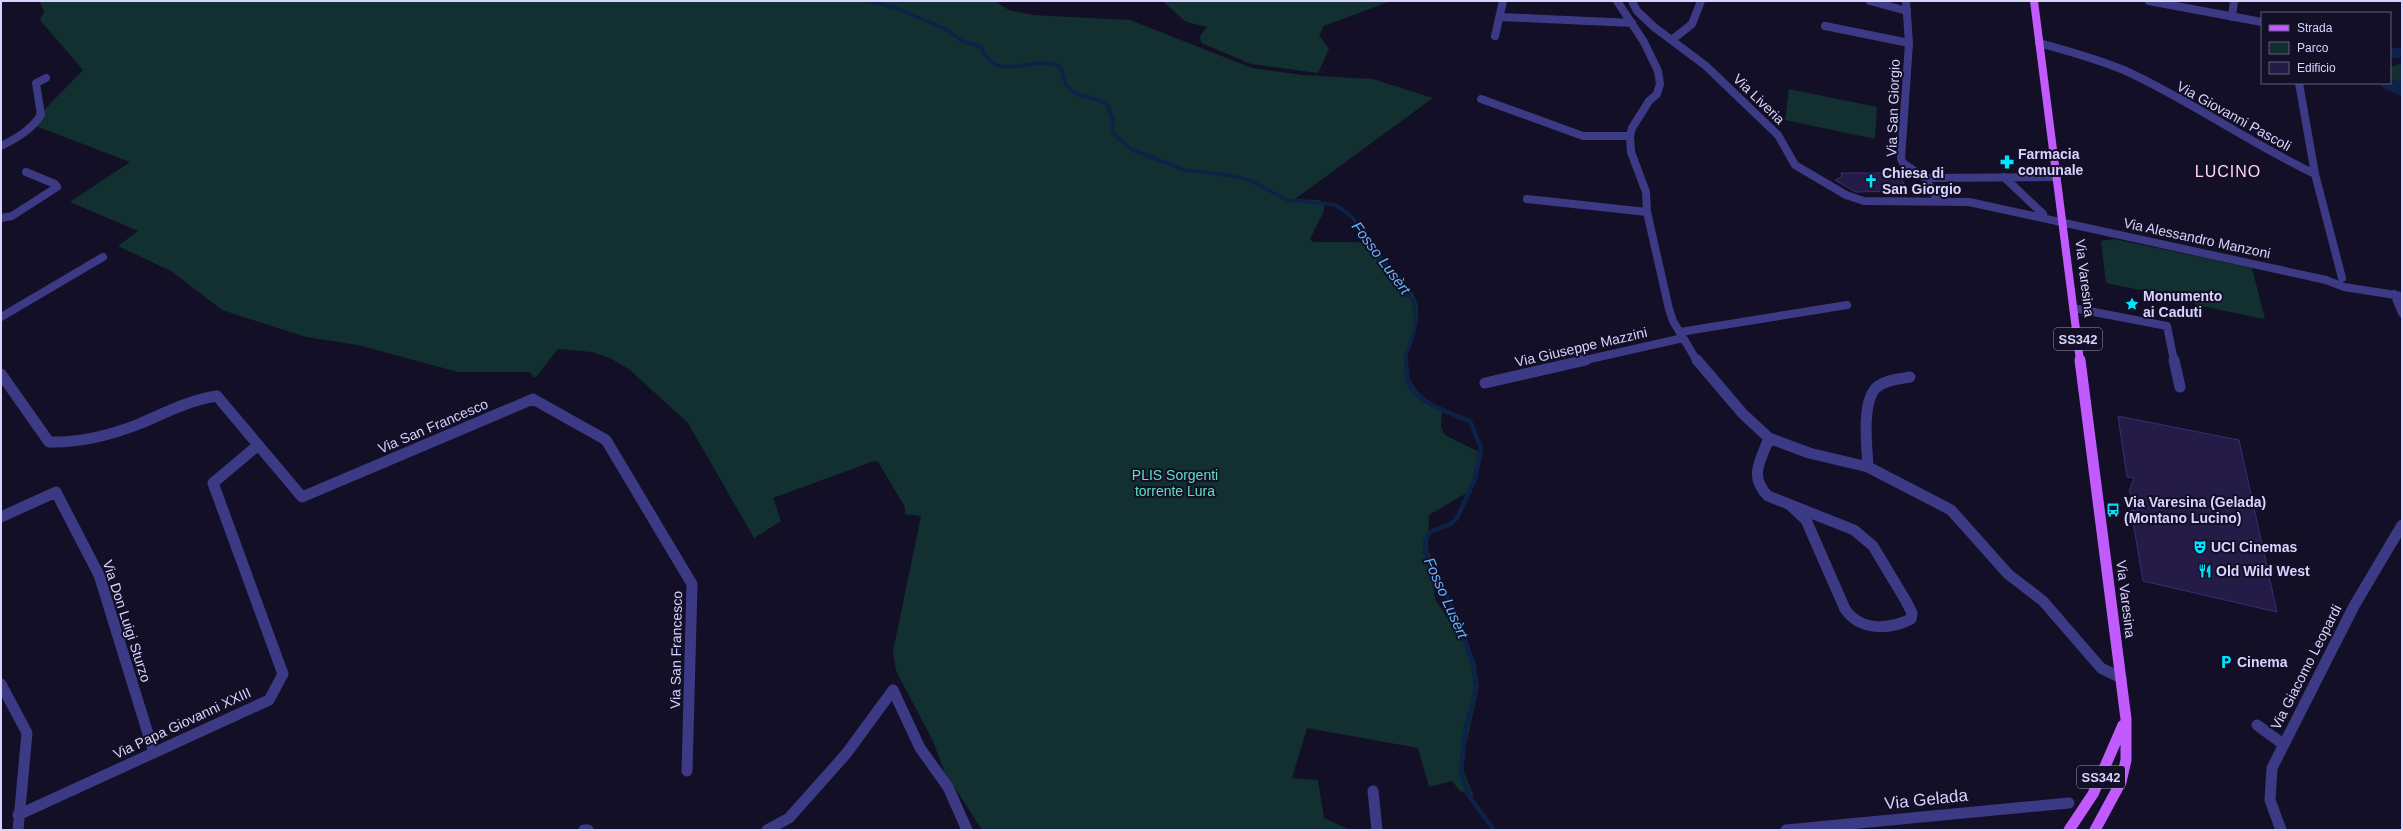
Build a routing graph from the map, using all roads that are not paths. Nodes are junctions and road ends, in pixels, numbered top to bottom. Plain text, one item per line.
1 (1503, 1) edge
2 (1617, 1) edge
3 (1632, 1) edge
4 (1701, 1) edge
5 (1870, 1) edge
6 (1906, 1) edge
7 (2034, 1) edge
8 (2149, 1) edge
9 (2234, 1) edge
10 (1907, 11) junction
11 (1500, 17) junction
12 (2232, 17) junction
13 (2261, 22) edge
14 (1632, 23) junction
15 (1825, 26) dead end
16 (1495, 36) dead end
17 (1673, 39) junction
18 (1909, 43) junction
19 (2039, 43) junction
20 (46, 78) dead end
21 (2298, 84) edge
22 (1481, 99) dead end
23 (1630, 136) junction
24 (1, 146) edge
25 (26, 172) dead end
26 (2315, 174) junction
27 (2004, 177) junction
28 (2057, 177) junction
29 (1925, 178) junction
30 (1527, 199) dead end
31 (1938, 200) junction
32 (1647, 212) junction
33 (2043, 214) dead end
34 (1, 218) edge
35 (2063, 224) junction
36 (103, 257) dead end
37 (2342, 278) junction
38 (2326, 280) junction
39 (2398, 295) edge
40 (1847, 305) dead end
41 (2074, 308) junction
42 (2402, 313) edge
43 (1, 317) edge
44 (1682, 335) junction
45 (1, 374) edge
46 (1910, 377) dead end
47 (1485, 383) dead end
48 (2180, 387) dead end
49 (1769, 438) junction
50 (257, 446) junction
51 (1868, 467) junction
52 (1790, 504) junction
53 (1, 517) edge
54 (2402, 525) edge
55 (2121, 678) junction
56 (1, 684) edge
57 (2126, 719) junction
58 (2256, 725) dead end
59 (2283, 744) junction
60 (154, 753) junction
61 (687, 771) dead end
62 (1373, 792) dead end
63 (2070, 802) dead end
64 (18, 815) junction
65 (18, 830) edge
66 (584, 830) edge
67 (588, 830) edge
68 (767, 830) edge
69 (967, 830) edge
70 (1377, 830) edge
71 (1786, 830) edge
72 (2069, 830) edge
73 (2095, 830) edge
74 (2281, 830) edge

1 - 11 street
2 - 14 street
3 - 17 street, Via Liveria
4 - 17 street
5 - 10 street
6 - 10 street, Via San Giorgio
7 - 19 main road, Via Varesina / SS342
8 - 12 street
9 - 12 street
10 - 18 street, Via San Giorgio
11 - 14 street
11 - 16 street
12 - 13 street
14 - 23 street
15 - 18 street
17 - 31 street, Via Liveria
18 - 29 street, Via San Giorgio
19 - 26 street, Via Giovanni Pascoli
19 - 28 main road, Via Varesina / SS342
20 - 24 street
21 - 26 street
22 - 23 street
23 - 32 street
25 - 34 street
26 - 37 street
27 - 28 street
27 - 29 street
27 - 33 street
28 - 35 main road, Via Varesina / SS342
29 - 31 street, Via San Giorgio
30 - 32 street
31 - 35 street, Via Liveria
32 - 44 street
35 - 38 street, Via Alessandro Manzoni
35 - 41 main road, Via Varesina / SS342
36 - 43 street
37 - 38 street, Via Alessandro Manzoni
37 - 39 street, Via Alessandro Manzoni
38 - 39 street, Via Alessandro Manzoni
39 - 42 street
40 - 44 street, Via Giuseppe Mazzini
41 - 48 street
41 - 55 main road, Via Varesina / SS342
44 - 47 street, Via Giuseppe Mazzini
44 - 49 street
45 - 50 street, Via San Francesco
46 - 51 street
49 - 51 street
49 - 52 street
50 - 60 street, Via Papa Giovanni XXIII
50 - 61 street, Via San Francesco
51 - 55 street
52 - 52 street
53 - 60 street, Via Don Luigi Sturzo
54 - 59 street, Via Giacomo Leopardi
55 - 57 main road, SS342
56 - 64 street
57 - 72 main road, SS342
57 - 73 main road, SS342
58 - 59 street
59 - 74 street, Via Giacomo Leopardi
60 - 64 street, Via Papa Giovanni XXIII
62 - 70 street
63 - 71 street, Via Gelada
64 - 65 street
66 - 67 street
68 - 69 street

